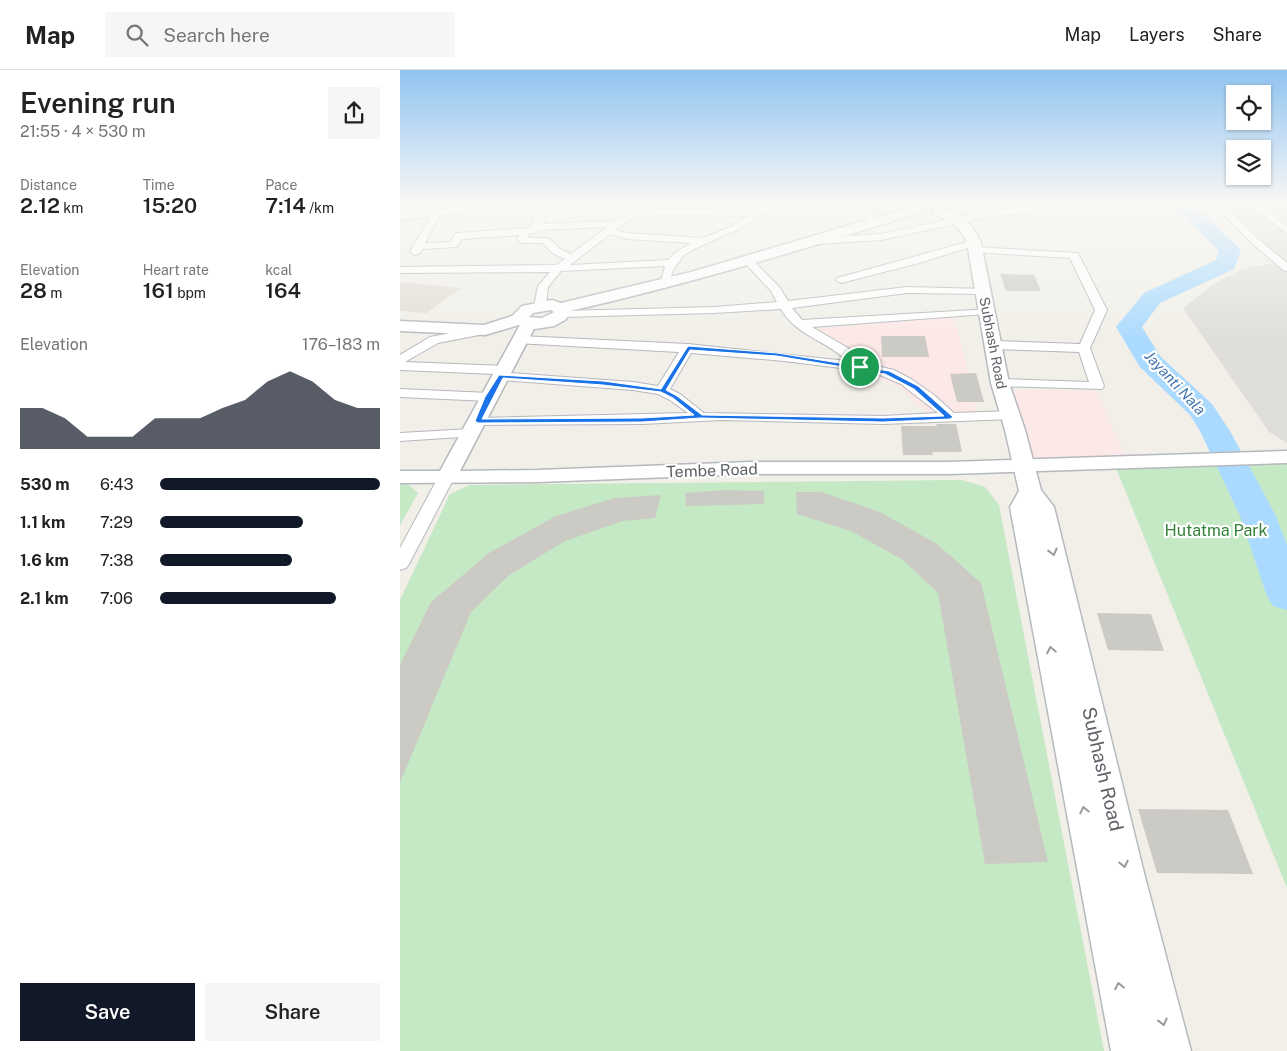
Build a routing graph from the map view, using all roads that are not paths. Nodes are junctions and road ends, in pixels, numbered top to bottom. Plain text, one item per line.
1 (412, 250) edge
2 (555, 250) edge
3 (582, 250) edge
4 (685, 250) edge
5 (783, 250) edge
6 (959, 250) edge
7 (975, 250) edge
8 (1021, 250) edge
9 (1265, 250) edge
10 (571, 258) junction
11 (747, 260) junction
12 (670, 263) junction
13 (558, 268) junction
14 (1287, 268) edge
15 (405, 270) edge
16 (841, 280) dead end
17 (665, 285) junction
18 (983, 291) junction
19 (786, 305) junction
20 (540, 306) junction
21 (987, 310) junction
22 (561, 311) junction
23 (525, 321) junction
24 (799, 324) junction
25 (400, 326) edge
26 (485, 330) junction
27 (520, 340) junction
28 (994, 345) junction
29 (688, 348) junction
30 (1084, 348) junction
31 (400, 360) edge
32 (400, 366) edge
33 (860, 367) junction
34 (503, 373) junction
35 (1000, 383) junction
36 (662, 391) junction
37 (400, 393) edge
38 (489, 397) junction
39 (1011, 415) junction
40 (700, 416) junction
41 (950, 417) junction
42 (474, 427) junction
43 (400, 437) edge
44 (1287, 457) edge
45 (447, 476) junction
46 (400, 477) edge
47 (1027, 478) junction
48 (400, 564) edge
49 (1132, 1051) edge
50 (1170, 1051) edge

1 - 15 street
2 - 10 street
3 - 10 street
4 - 12 street
5 - 11 main road
6 - 16 street
7 - 18 main road, Subhash Road
8 - 30 street
9 - 14 street
10 - 13 street
11 - 17 main road
11 - 19 street
12 - 13 street
12 - 17 street
13 - 15 street
13 - 20 street
17 - 22 main road
18 - 19 street
18 - 21 main road, Subhash Road
19 - 22 street
19 - 24 street
20 - 22 main road
20 - 23 main road
21 - 24 street
21 - 28 main road, Subhash Road
22 - 23 main road
23 - 26 main road
23 - 27 street
24 - 33 street
25 - 26 main road
26 - 31 street
27 - 29 street
27 - 34 street
28 - 30 street
28 - 35 main road, Subhash Road
29 - 33 street
29 - 36 street
30 - 35 street
32 - 34 street
33 - 41 street
34 - 36 street
34 - 38 street
35 - 39 main road, Subhash Road
36 - 40 street
37 - 38 street
38 - 42 street
39 - 41 street
39 - 47 main road, Subhash Road
40 - 41 street
40 - 42 street
42 - 43 street
42 - 45 street
44 - 47 street, Tembe Road
45 - 46 street, Tembe Road
45 - 47 street, Tembe Road
45 - 48 street
49 -> 47 main road, Subhash Road
47 -> 50 main road, Subhash Road

